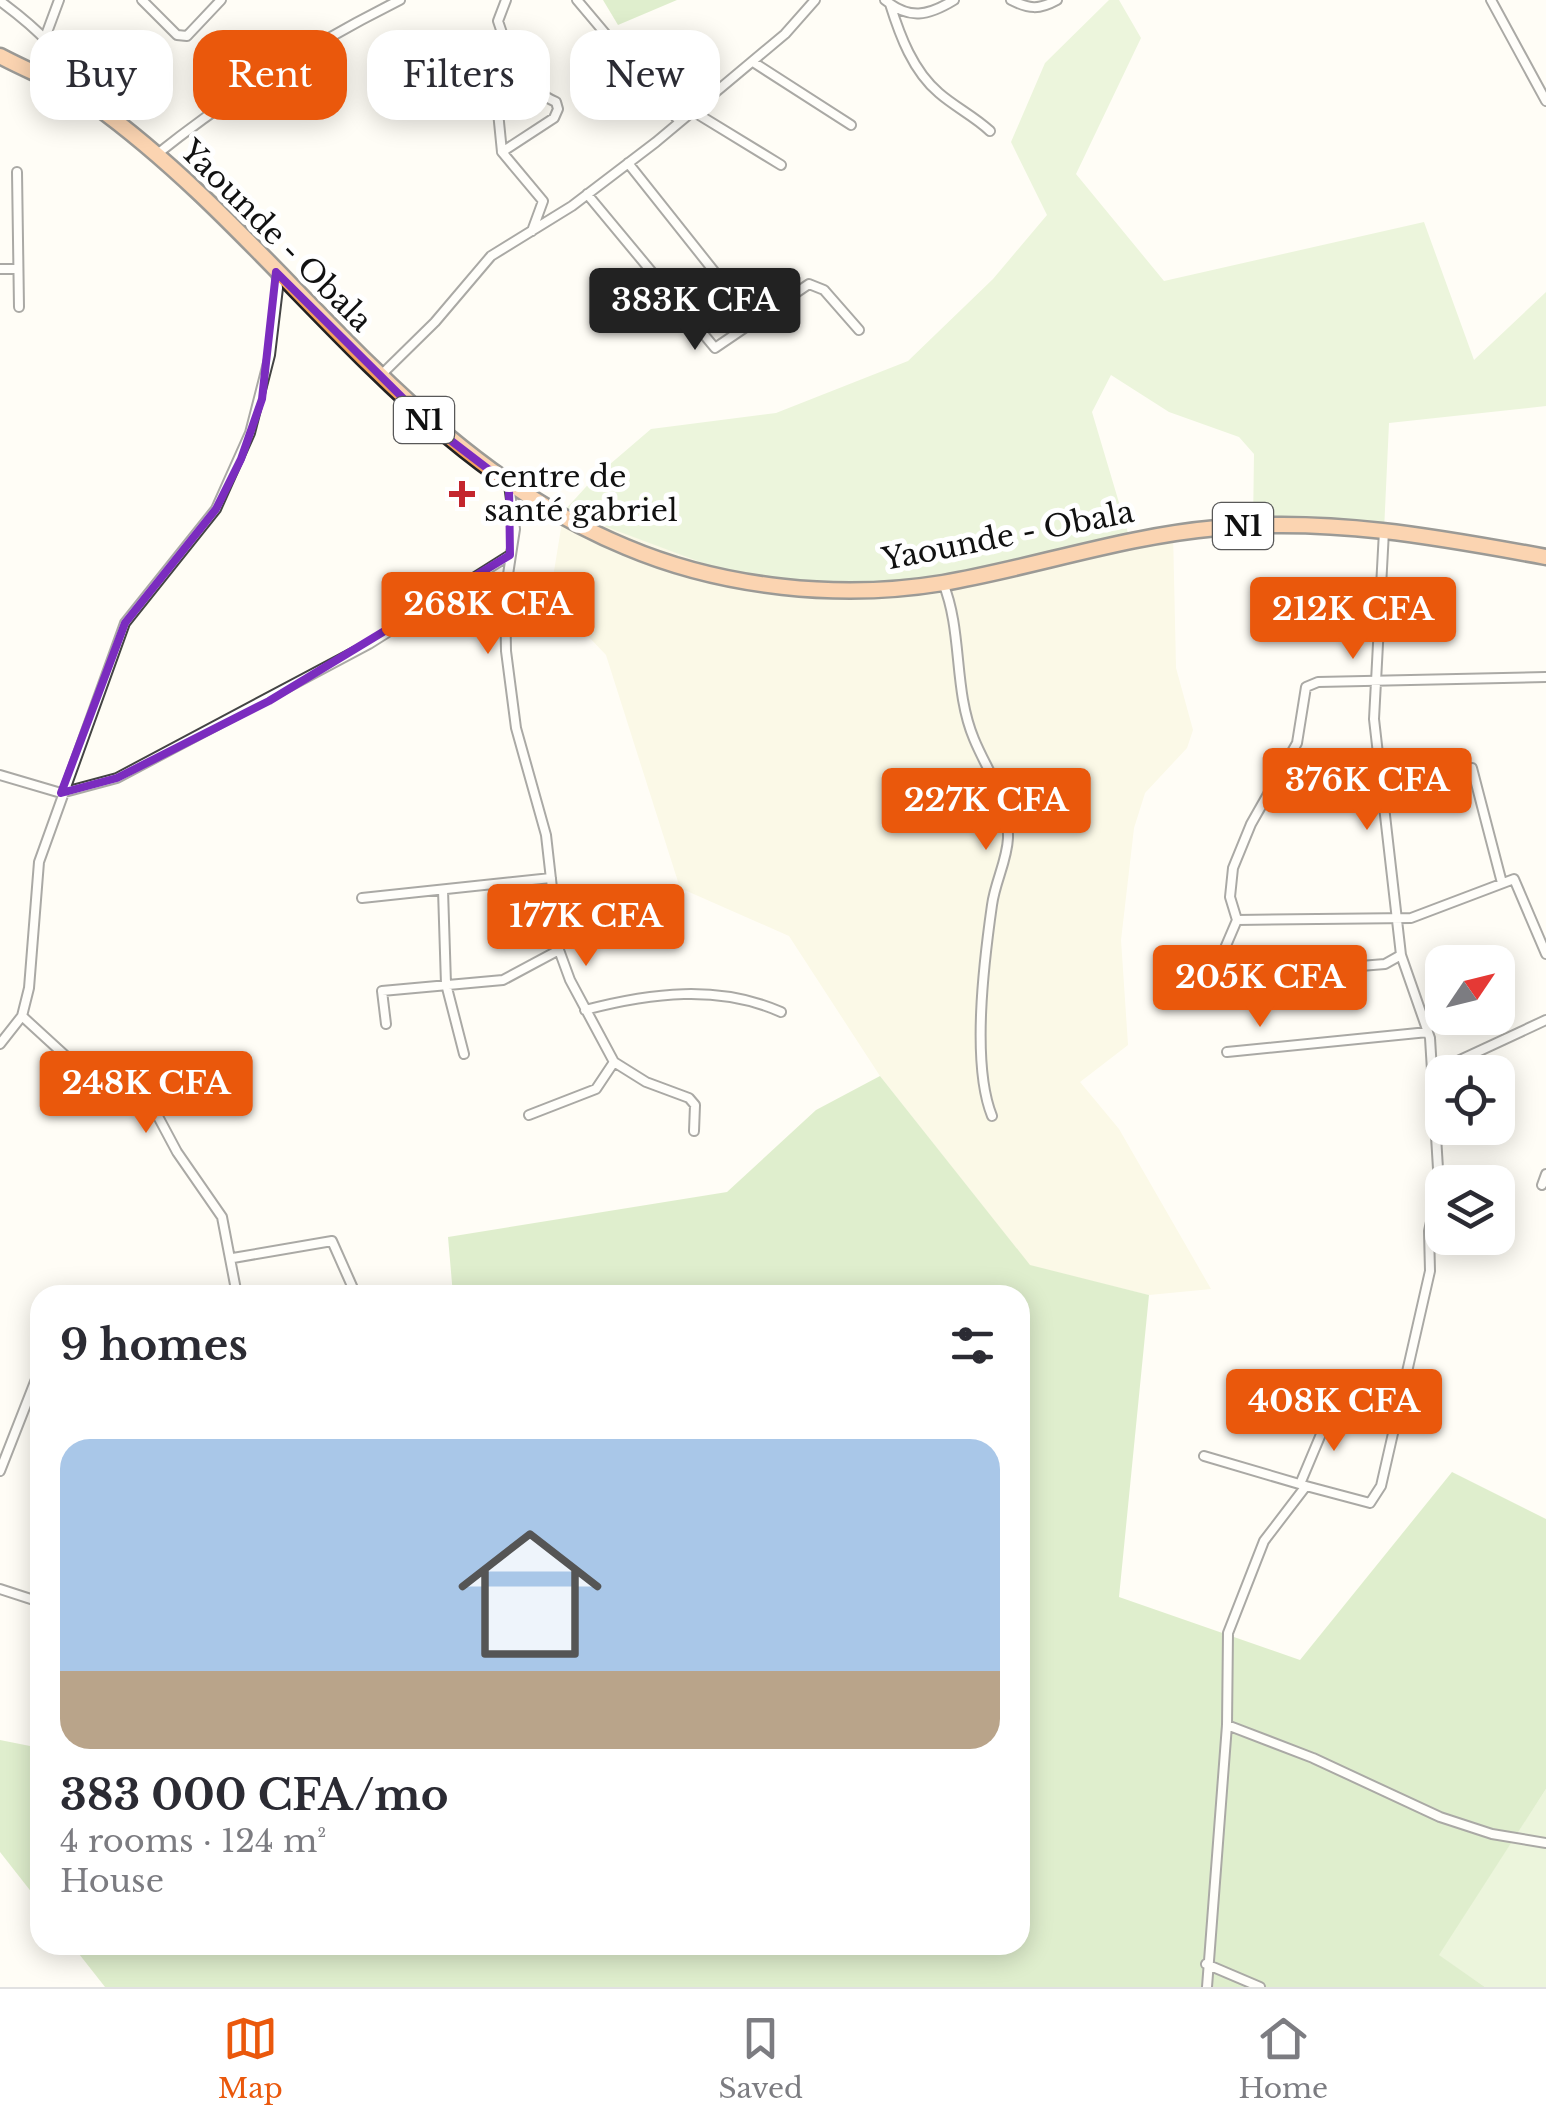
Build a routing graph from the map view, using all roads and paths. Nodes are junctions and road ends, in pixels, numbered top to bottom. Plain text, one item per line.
1 (59, 0) edge
2 (142, 0) edge
3 (221, 0) edge
4 (400, 0) edge
5 (506, 0) edge
6 (576, 0) edge
7 (816, 0) edge
8 (954, 0) edge
9 (1011, 0) edge
10 (1057, 0) edge
11 (1490, 0) edge
12 (0, 1) edge
13 (888, 2) edge
14 (39, 30) edge
15 (48, 30) edge
16 (0, 56) edge
17 (753, 62) junction
18 (30, 71) edge
19 (720, 88) edge
20 (1546, 101) edge
21 (113, 120) edge
22 (499, 120) edge
23 (708, 120) edge
24 (679, 121) joint
25 (851, 125) dead end
26 (990, 132) dead end
27 (502, 152) junction
28 (156, 155) junction
29 (628, 164) junction
30 (781, 164) dead end
31 (17, 172) dead end
32 (587, 194) junction
33 (532, 231) junction
34 (0, 269) edge
35 (18, 269) junction
36 (276, 272) junction
37 (721, 280) dead end
38 (19, 308) dead end
39 (859, 330) dead end
40 (378, 377) junction
41 (509, 485) junction
42 (1384, 531) junction
43 (510, 554) junction
44 (1546, 557) edge
45 (943, 583) junction
46 (1546, 677) edge
47 (1377, 681) junction
48 (1472, 768) dead end
49 (0, 775) edge
50 (61, 793) junction
51 (551, 878) junction
52 (1502, 883) junction
53 (443, 890) junction
54 (362, 898) dead end
55 (1397, 916) junction
56 (1237, 920) junction
57 (559, 950) junction
58 (1546, 954) edge
59 (1401, 955) junction
60 (1288, 972) dead end
61 (446, 984) junction
62 (1195, 990) dead end
63 (585, 1010) junction
64 (781, 1012) dead end
65 (22, 1016) junction
66 (1546, 1020) edge
67 (1425, 1023) edge
68 (386, 1024) dead end
69 (1425, 1032) edge
70 (0, 1044) edge
71 (1228, 1052) dead end
72 (464, 1054) dead end
73 (1471, 1055) edge
74 (614, 1062) junction
75 (529, 1115) dead end
76 (992, 1116) dead end
77 (694, 1130) dead end
78 (1436, 1145) edge
79 (1546, 1174) edge
80 (1542, 1185) dead end
81 (232, 1258) junction
82 (236, 1285) edge
83 (352, 1285) edge
84 (1241, 1376) dead end
85 (30, 1394) edge
86 (1332, 1408) junction
87 (1394, 1425) junction
88 (1204, 1456) dead end
89 (0, 1470) edge
90 (1303, 1485) junction
91 (0, 1589) edge
92 (30, 1599) edge
93 (1227, 1725) junction
94 (1546, 1842) edge
95 (1206, 1964) junction
96 (1206, 1987) edge
97 (1260, 1987) edge

1 - 15 street
2 - 3 street
4 - 28 street
5 - 27 street
6 - 24 street
7 - 17 street
8 - 13 street
9 - 10 street
11 - 20 street
12 - 14 street
13 - 26 street
16 - 18 highway, Yaounde - Obala / N1
17 - 19 street
17 - 25 street
21 - 28 highway, Yaounde - Obala / N1
22 - 27 street
23 - 30 street
24 - 29 street
27 - 33 street
28 - 36 highway, Yaounde - Obala / N1
29 - 32 street
29 - 37 street
31 - 35 street
32 - 33 street
32 - 39 street
33 - 40 street
34 - 35 street
35 - 38 street
36 - 40 highway, Yaounde - Obala / N1
36 - 50 street
40 - 41 highway, Yaounde - Obala / N1
41 - 43 street
41 - 45 highway, Yaounde - Obala / N1
42 - 44 highway, Yaounde - Obala / N1
42 - 45 highway, Yaounde - Obala / N1
42 - 47 street
43 - 50 street
43 - 51 street
45 - 76 street
46 - 47 street
47 - 55 street
47 - 56 street
48 - 52 street
49 - 50 street
50 - 65 street
51 - 53 street
51 - 57 street
52 - 55 street
52 - 58 street
53 - 54 street
53 - 61 street
55 - 56 street
55 - 59 street
56 - 62 street
57 - 61 street
57 - 63 street
59 - 60 street
59 - 67 street
61 - 68 street
61 - 72 street
63 - 64 street
63 - 74 street
65 - 70 street
65 - 81 street
66 - 73 street
69 - 71 street
74 - 75 street
74 - 77 street
78 - 87 street
79 - 80 street
81 - 82 street
81 - 83 street
84 - 86 street
85 - 89 street
86 - 87 street
86 - 90 street
87 - 90 street
88 - 90 street
90 - 93 street
91 - 92 street
93 - 94 street
93 - 95 street
95 - 96 street
95 - 97 street

